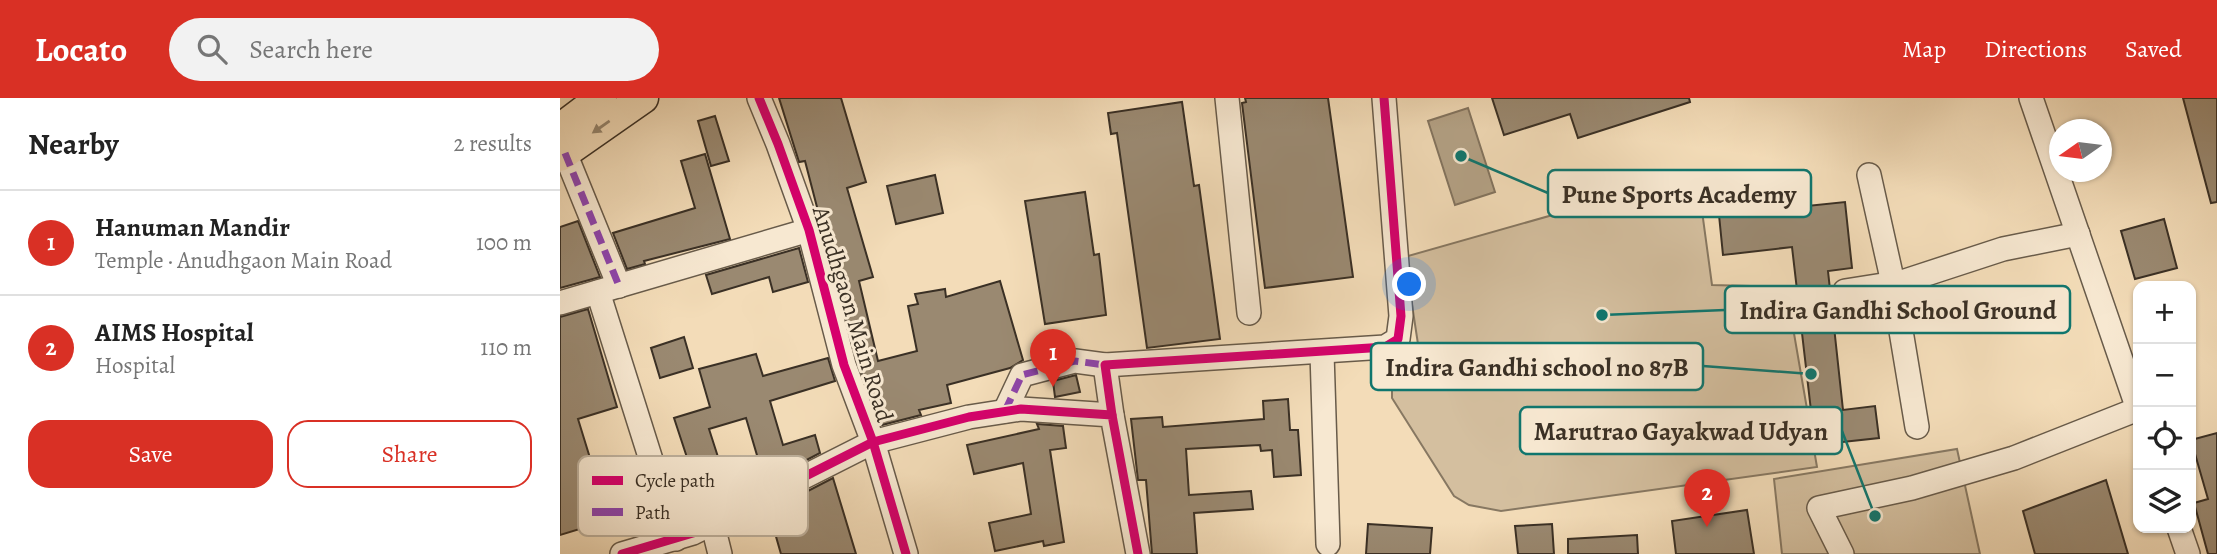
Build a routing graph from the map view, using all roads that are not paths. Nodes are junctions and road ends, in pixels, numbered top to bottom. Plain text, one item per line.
1 (601, 98) edge
2 (643, 98) edge
3 (759, 98) edge
4 (1227, 98) edge
5 (1384, 98) edge
6 (2031, 98) edge
7 (562, 146) edge
8 (1869, 175) dead end
9 (809, 230) junction
10 (2078, 234) junction
11 (1893, 283) junction
12 (608, 289) junction
13 (1845, 291) dead end
14 (560, 303) edge
15 (1249, 313) dead end
16 (1322, 353) junction
17 (1105, 365) junction
18 (2137, 407) edge
19 (1005, 411) junction
20 (2133, 411) edge
21 (1112, 415) junction
22 (1917, 427) dead end
23 (873, 442) junction
24 (653, 456) edge
25 (808, 474) edge
26 (2181, 533) edge
27 (675, 536) edge
28 (682, 536) edge
29 (716, 536) edge
30 (676, 539) junction
31 (1328, 544) dead end
32 (622, 554) edge
33 (720, 554) edge
34 (906, 554) edge
35 (1138, 554) edge
36 (1842, 554) edge
37 (2188, 554) edge

1 - 7 main road
2 -> 7 main road
3 - 9 street, Anudhgaon Main Road
4 - 15 street
5 - 16 street
6 - 10 street
7 - 12 street
8 - 11 street
9 - 12 street
9 - 23 street, Anudhgaon Main Road
10 - 11 street
10 - 18 street
11 - 13 street
11 - 22 street
12 - 14 street
12 - 24 street
16 - 17 street
16 - 31 street
17 - 19 street
17 - 21 street
19 - 21 street
19 - 23 street
20 - 36 street
21 - 35 street
23 - 25 street, Anudhgaon Main Road
23 - 34 street
26 - 37 street
27 - 30 street
28 - 30 street, Anudhgaon Main Road
29 - 33 street
30 - 32 street, Anudhgaon Main Road

